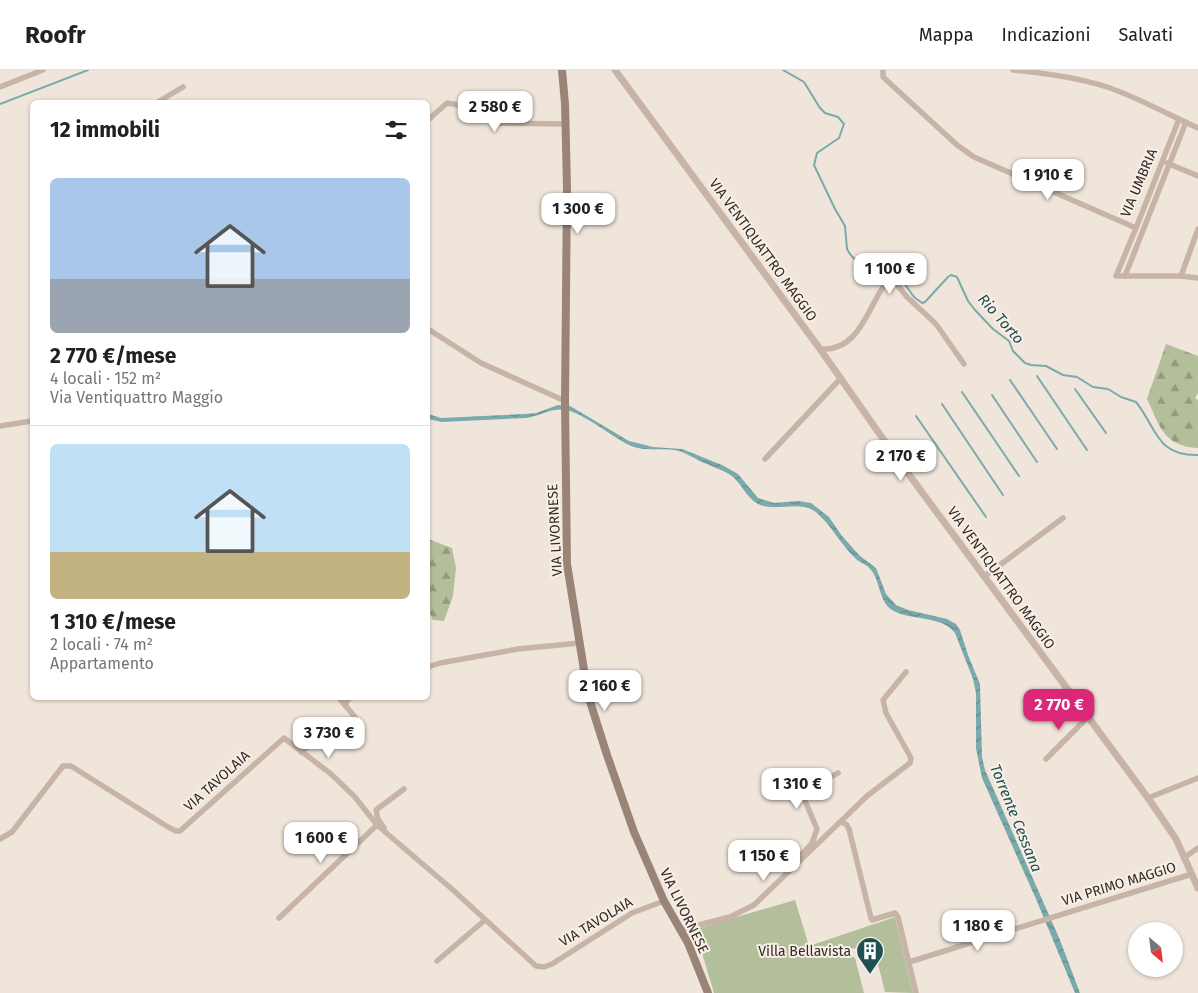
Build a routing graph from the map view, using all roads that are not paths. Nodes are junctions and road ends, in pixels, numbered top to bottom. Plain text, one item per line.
1 (43, 70) edge
2 (562, 70) edge
3 (615, 70) edge
4 (883, 70) edge
5 (1012, 70) edge
6 (1043, 71) edge
7 (0, 87) edge
8 (183, 88) dead end
9 (162, 100) edge
10 (430, 118) edge
11 (1179, 119) junction
12 (1186, 122) junction
13 (566, 124) junction
14 (1198, 128) edge
15 (1162, 162) junction
16 (1169, 164) junction
17 (1198, 176) edge
18 (1136, 228) junction
19 (1198, 229) edge
20 (1125, 276) junction
21 (1181, 276) junction
22 (1198, 278) edge
23 (430, 330) edge
24 (820, 350) junction
25 (964, 364) dead end
26 (841, 378) junction
27 (565, 402) junction
28 (30, 422) edge
29 (0, 426) edge
30 (765, 459) dead end
31 (1063, 518) dead end
32 (985, 576) junction
33 (580, 642) junction
34 (430, 666) edge
35 (906, 672) dead end
36 (341, 700) edge
37 (348, 700) edge
38 (346, 706) junction
39 (1087, 718) junction
40 (302, 752) junction
41 (1046, 759) dead end
42 (838, 773) dead end
43 (1198, 778) edge
44 (404, 789) dead end
45 (1148, 798) junction
46 (840, 822) junction
47 (377, 825) junction
48 (385, 832) junction
49 (0, 839) edge
50 (1198, 848) edge
51 (1185, 857) junction
52 (790, 872) junction
53 (1192, 874) junction
54 (1198, 888) edge
55 (664, 901) junction
56 (279, 918) dead end
57 (485, 920) junction
58 (679, 930) junction
59 (437, 961) dead end
60 (909, 962) junction
61 (708, 993) edge
62 (916, 993) edge

1 - 7 street
2 - 13 main road, VIA LIVORNESE
3 - 24 street, VIA VENTIQUATTRO MAGGIO
4 - 18 street, VIA UMBRIA
5 - 6 street
6 - 11 street
8 - 9 street
10 - 13 street
11 - 12 street
11 - 15 street, VIA UMBRIA
12 - 14 street
12 - 16 street, VIA UMBRIA
13 - 27 main road, VIA LIVORNESE
15 - 16 street
15 - 18 street, VIA UMBRIA
16 - 17 street
16 - 20 street, VIA UMBRIA
18 - 20 street
19 - 21 street
20 - 21 street
21 - 22 street
23 - 27 street
24 - 25 street
24 - 26 street, VIA VENTIQUATTRO MAGGIO
26 - 30 street
26 - 32 street, VIA VENTIQUATTRO MAGGIO
27 - 33 main road, VIA LIVORNESE
28 - 29 street
31 - 32 street
32 - 39 street, VIA VENTIQUATTRO MAGGIO
33 - 34 street
33 - 55 main road, VIA LIVORNESE
35 - 46 street
36 - 38 street
37 - 38 street
38 - 40 street
39 - 41 street
39 - 45 street, VIA VENTIQUATTRO MAGGIO
40 - 47 street, VIA TAVOLAIA
40 - 49 street, VIA TAVOLAIA
42 - 52 street
43 - 45 street
44 - 48 street
45 - 51 street, VIA VENTIQUATTRO MAGGIO
46 - 52 street
46 - 60 street
47 - 48 street, VIA TAVOLAIA
47 - 56 street
48 - 57 street, VIA TAVOLAIA
50 - 51 street
51 - 53 street, VIA VENTIQUATTRO MAGGIO
52 - 58 street
53 - 54 street, VIA VENTIQUATTRO MAGGIO
53 - 60 street, VIA PRIMO MAGGIO
55 - 57 street, VIA TAVOLAIA
55 - 58 main road, VIA LIVORNESE
57 - 59 street
58 - 61 main road, VIA LIVORNESE
60 - 62 street

